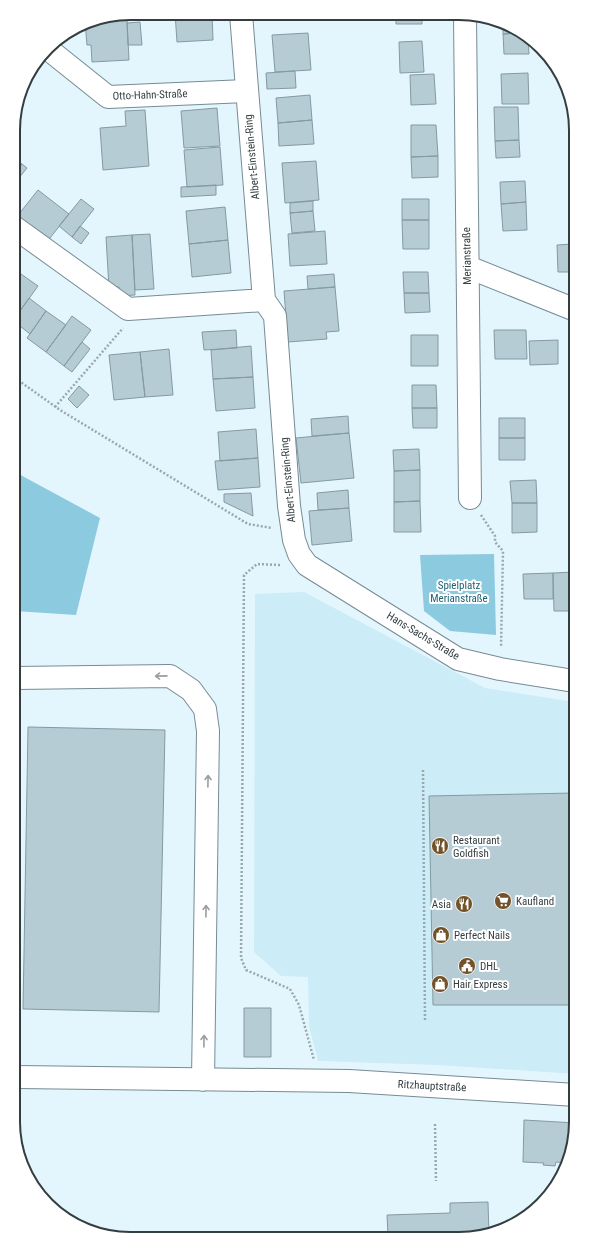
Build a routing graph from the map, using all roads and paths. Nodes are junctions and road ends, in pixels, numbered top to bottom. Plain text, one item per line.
1 (241, 20) edge
2 (465, 20) edge
3 (52, 52) edge
4 (246, 91) junction
5 (20, 231) edge
6 (468, 267) junction
7 (264, 300) junction
8 (569, 307) edge
9 (141, 308) junction
10 (20, 382) edge
11 (55, 407) junction
12 (470, 498) joint
13 (292, 527) junction
14 (307, 565) junction
15 (500, 669) junction
16 (20, 678) edge
17 (569, 680) edge
18 (424, 770) dead end
19 (425, 1022) dead end
20 (20, 1077) edge
21 (203, 1080) junction
22 (319, 1082) junction
23 (569, 1095) edge
24 (435, 1124) dead end
25 (436, 1182) dead end

1 - 4 street, Albert-Einstein-Ring
2 - 6 street, Merianstraße
3 - 4 street, Otto-Hahn-Straße
4 - 7 street, Albert-Einstein-Ring
5 - 9 street
6 - 8 street
6 - 12 street, Merianstraße
7 - 9 street
7 - 13 street, Albert-Einstein-Ring
9 - 11 path
10 - 11 path
11 - 13 path
12 - 15 path
13 - 14 street, Albert-Einstein-Ring
14 - 15 street, Hans-Sachs-Straße
14 - 22 path
15 - 17 street, Hans-Sachs-Straße
21 -> 16 street
18 - 19 path
20 - 21 street, Ritzhauptstraße
21 - 22 street, Ritzhauptstraße
22 - 23 street, Ritzhauptstraße
24 - 25 path

